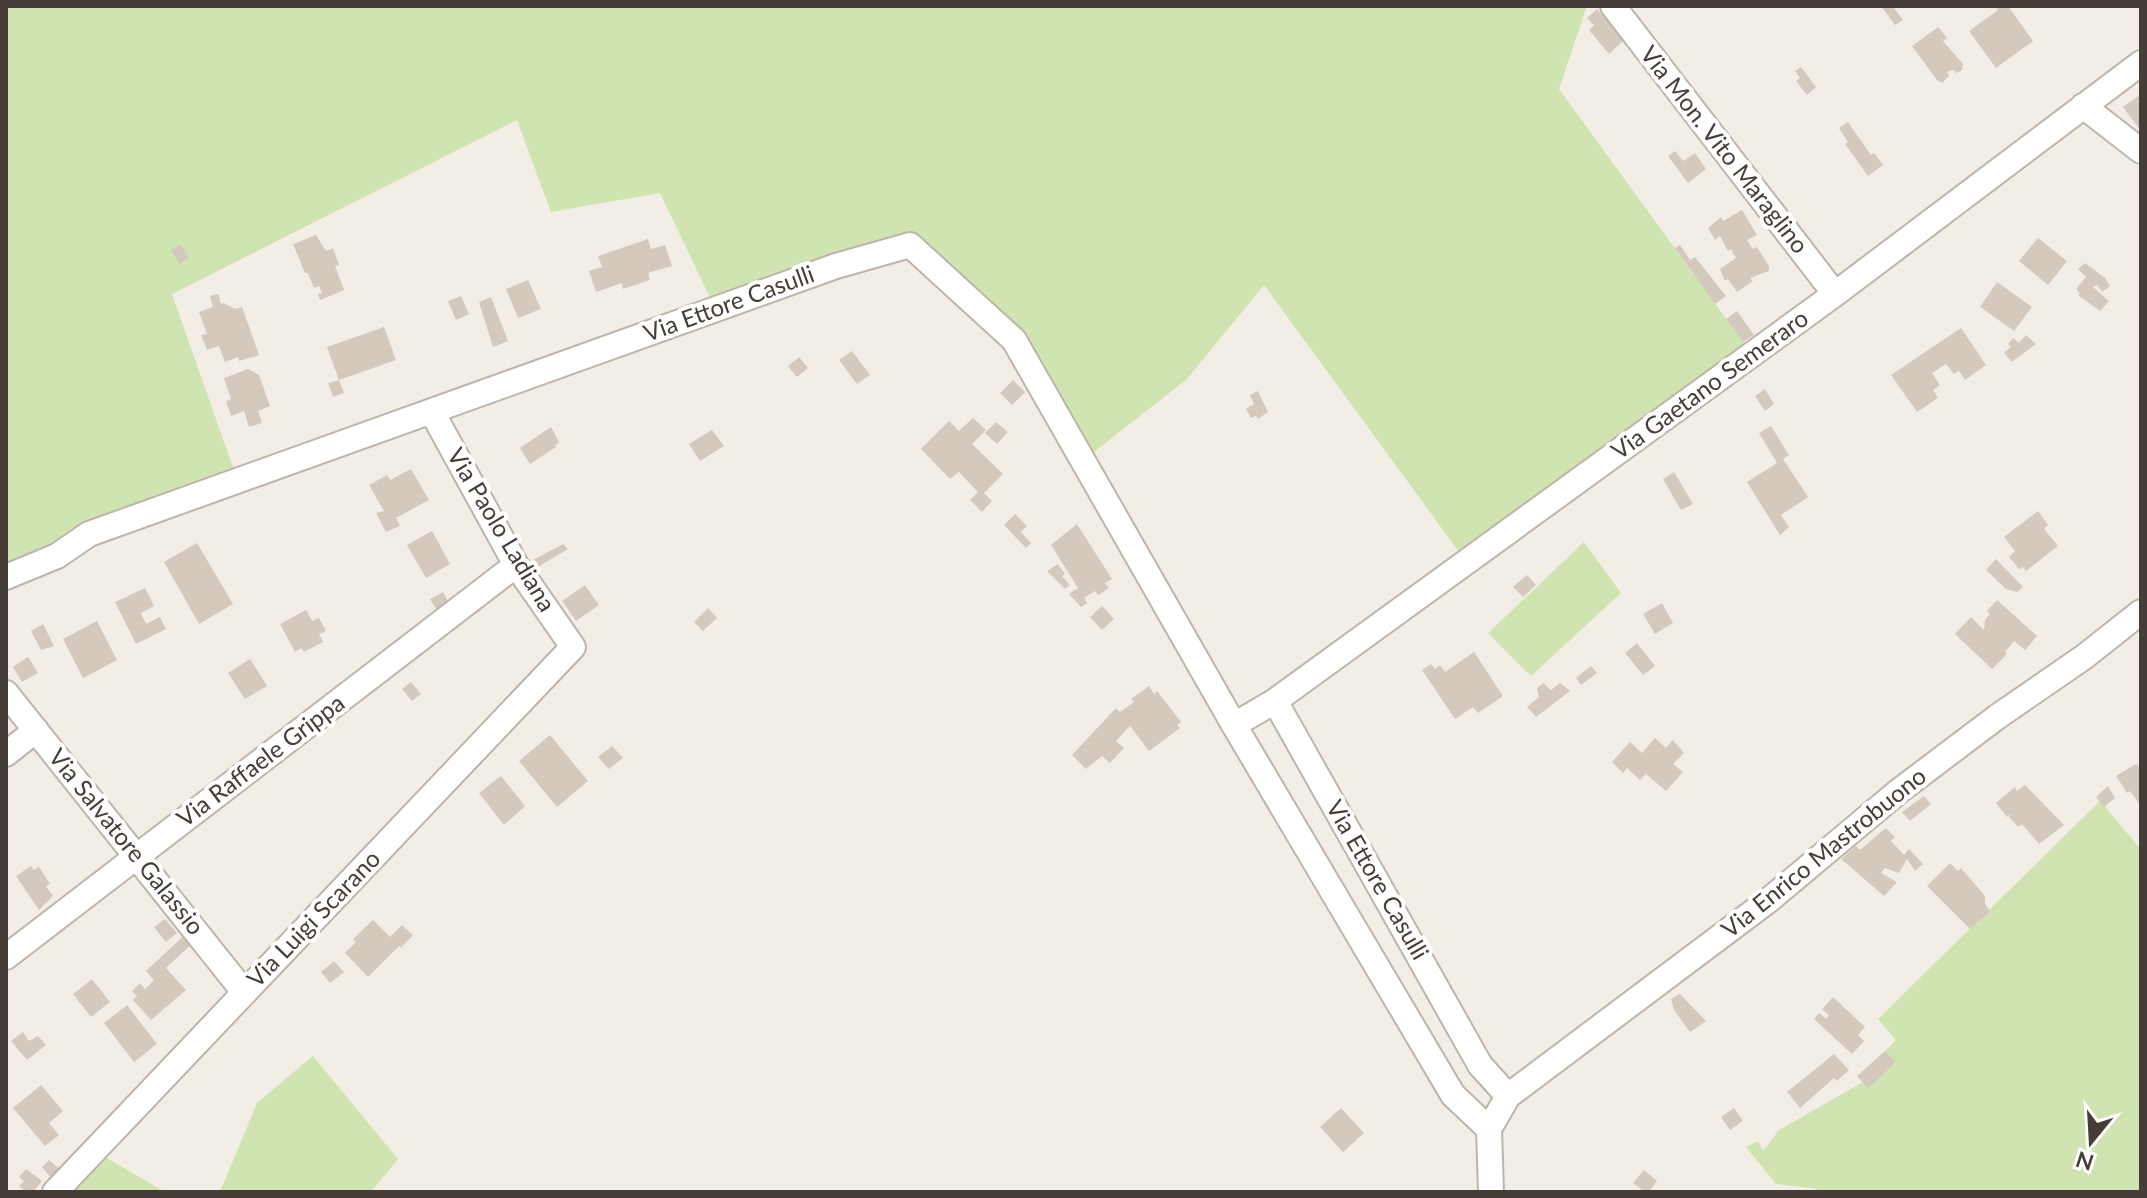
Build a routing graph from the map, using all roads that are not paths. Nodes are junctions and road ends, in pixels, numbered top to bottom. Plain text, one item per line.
1 (1613, 6) edge
2 (2141, 63) edge
3 (2083, 106) junction
4 (2141, 151) edge
5 (1835, 294) junction
6 (432, 412) junction
7 (516, 565) junction
8 (6, 577) edge
9 (2141, 612) edge
10 (573, 647) joint
11 (6, 693) edge
12 (1275, 701) junction
13 (1234, 725) junction
14 (36, 730) junction
15 (6, 754) edge
16 (138, 855) junction
17 (6, 957) edge
18 (244, 992) junction
19 (1508, 1096) junction
20 (1489, 1129) junction
21 (55, 1192) edge
22 (1491, 1192) edge

1 - 5 street, Via Mon. Vito Maraglino
2 - 3 street, Via Gaetano Semeraro
3 - 4 street
3 - 5 street, Via Gaetano Semeraro
5 - 12 street, Via Gaetano Semeraro
6 - 7 street, Via Paolo Ladiana
6 - 8 street, Via Ettore Casulli
6 - 13 street, Via Ettore Casulli
7 - 10 street, Via Paolo Ladiana
7 - 16 street, Via Raffaele Grippa
9 - 19 street, Via Enrico Mastrobuono
10 - 18 street, Via Luigi Scarano
11 - 14 street, Via Salvatore Galassio
12 - 13 street
12 - 19 street, Via Ettore Casulli
13 - 20 street, Via Ettore Casulli
14 - 15 street
14 - 16 street, Via Salvatore Galassio
16 - 17 street, Via Raffaele Grippa
16 - 18 street, Via Salvatore Galassio
18 - 21 street, Via Luigi Scarano
19 - 20 street
20 - 22 street

